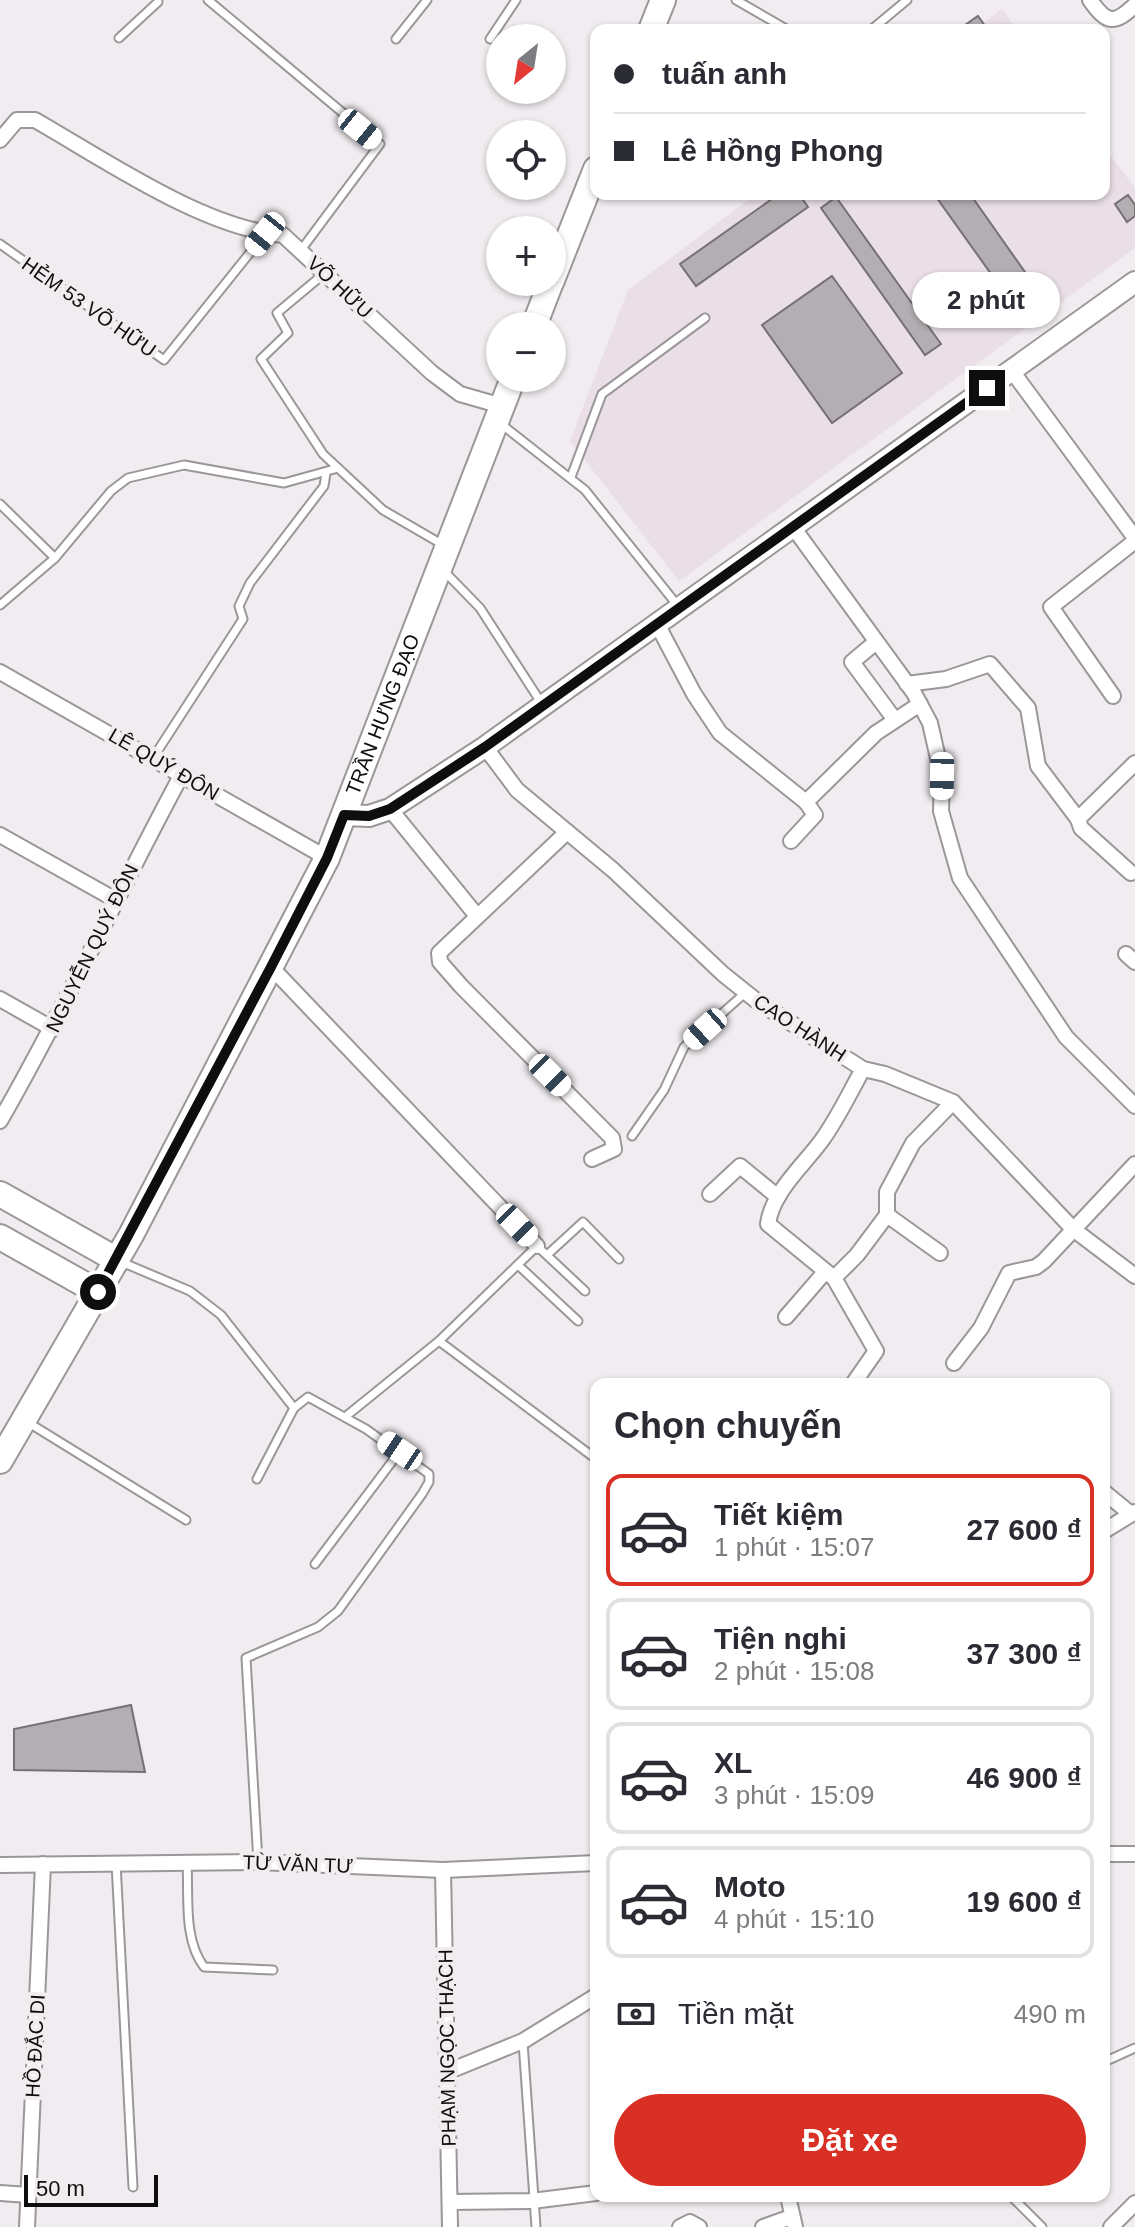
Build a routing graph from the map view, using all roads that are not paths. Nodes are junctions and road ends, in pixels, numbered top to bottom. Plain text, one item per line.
1 (208, 0) edge
2 (427, 0) edge
3 (516, 0) edge
4 (663, 0) edge
5 (736, 0) edge
6 (907, 0) edge
7 (1090, 0) edge
8 (157, 1) edge
9 (1135, 5) edge
10 (500, 24) edge
11 (653, 24) edge
12 (778, 24) edge
13 (878, 24) edge
14 (119, 38) dead end
15 (396, 39) dead end
16 (0, 140) edge
17 (590, 184) edge
18 (265, 234) junction
19 (0, 244) edge
20 (566, 245) edge
21 (301, 250) junction
22 (326, 272) junction
23 (1135, 282) edge
24 (705, 318) dead end
25 (1012, 371) junction
26 (507, 392) edge
27 (499, 413) junction
28 (338, 468) junction
29 (326, 473) junction
30 (571, 477) junction
31 (0, 504) edge
32 (793, 527) junction
33 (1135, 539) edge
34 (444, 557) junction
35 (55, 558) junction
36 (0, 605) edge
37 (680, 609) junction
38 (657, 624) junction
39 (876, 642) junction
40 (0, 672) edge
41 (907, 684) junction
42 (1113, 696) dead end
43 (920, 704) junction
44 (543, 706) junction
45 (895, 720) junction
46 (485, 747) junction
47 (153, 758) junction
48 (1135, 763) edge
49 (182, 774) junction
50 (806, 802) junction
51 (390, 809) junction
52 (344, 815) junction
53 (1078, 819) junction
54 (567, 832) junction
55 (0, 835) edge
56 (791, 841) dead end
57 (327, 858) junction
58 (1131, 873) dead end
59 (114, 899) junction
60 (477, 916) junction
61 (271, 967) junction
62 (745, 992) junction
63 (0, 999) edge
64 (53, 1029) junction
65 (863, 1069) junction
66 (953, 1102) junction
67 (1135, 1106) edge
68 (0, 1121) edge
69 (632, 1136) dead end
70 (592, 1159) dead end
71 (1133, 1168) edge
72 (0, 1194) edge
73 (710, 1194) dead end
74 (778, 1197) junction
75 (887, 1215) junction
76 (1073, 1229) junction
77 (0, 1237) edge
78 (542, 1251) junction
79 (940, 1253) dead end
80 (619, 1259) dead end
81 (117, 1260) junction
82 (518, 1265) junction
83 (830, 1275) junction
84 (1135, 1276) edge
85 (585, 1291) dead end
86 (98, 1292) junction
87 (786, 1317) dead end
88 (578, 1321) dead end
89 (439, 1341) junction
90 (954, 1363) dead end
91 (857, 1378) edge
92 (294, 1408) junction
93 (345, 1417) junction
94 (24, 1419) junction
95 (400, 1451) junction
96 (590, 1454) edge
97 (0, 1461) edge
98 (257, 1479) dead end
99 (1110, 1496) edge
100 (1133, 1513) edge
101 (186, 1520) dead end
102 (1110, 1527) edge
103 (315, 1564) dead end
104 (1110, 1854) edge
105 (1135, 1854) edge
106 (258, 1862) junction
107 (116, 1863) junction
108 (187, 1863) junction
109 (590, 1863) edge
110 (43, 1864) junction
111 (0, 1865) edge
112 (443, 1870) junction
113 (273, 1970) dead end
114 (590, 2000) edge
115 (523, 2041) junction
116 (1135, 2048) edge
117 (1110, 2059) edge
118 (447, 2072) junction
119 (133, 2187) dead end
120 (0, 2193) edge
121 (590, 2194) edge
122 (28, 2195) junction
123 (532, 2201) junction
124 (450, 2202) junction
125 (789, 2202) edge
126 (1017, 2202) edge
127 (1135, 2203) edge
128 (793, 2222) edge
129 (27, 2227) edge
130 (450, 2227) edge
131 (536, 2227) edge
132 (680, 2227) edge
133 (699, 2227) edge
134 (763, 2227) edge
135 (1042, 2227) edge
136 (1111, 2227) edge

1 - 21 lane
2 - 15 lane
3 - 10 lane
4 - 11 main road
5 - 12 lane
6 - 13 lane
7 - 9 street
8 - 14 lane
16 - 18 street, VÕ HỮU
17 - 20 main road
18 - 19 lane, HẺM 53 VÕ HỮU
18 - 21 street, VÕ HỮU
21 - 22 street, VÕ HỮU
22 - 27 street, VÕ HỮU
22 - 28 lane
23 - 25 main road
24 - 30 lane
25 - 32 main road
25 - 33 street
26 - 27 main road, TRẦN HƯNG ĐẠO
27 - 30 lane
27 - 34 main road, TRẦN HƯNG ĐẠO
28 - 29 lane
28 - 34 lane
29 - 35 lane
29 - 47 lane
30 - 37 lane
31 - 35 lane
32 - 37 main road
32 - 39 street
33 - 42 street
34 - 44 lane
34 - 52 main road, TRẦN HƯNG ĐẠO
35 - 36 lane
37 - 38 main road
38 - 44 main road
38 - 50 street
39 - 41 street
39 - 45 street
40 - 47 street, LÊ QUÝ ĐÔN
41 - 43 street
41 - 53 street
43 - 45 street
43 - 67 street
44 - 46 main road
45 - 50 street
46 - 51 main road
46 - 54 street, CAO HÀNH
47 - 49 street, LÊ QUÝ ĐÔN
48 - 53 street
49 - 57 street, LÊ QUÝ ĐÔN
49 - 59 street, NGUYỄN QUÝ ĐÔN
50 - 56 street
51 - 52 main road
51 - 60 street
52 - 57 main road, TRẦN HƯNG ĐẠO
53 - 58 street
54 - 60 street
54 - 62 street, CAO HÀNH
55 - 59 street
57 - 61 main road, TRẦN HƯNG ĐẠO
59 - 64 street, NGUYỄN QUÝ ĐÔN
60 - 70 street
61 - 78 street
61 - 81 main road, TRẦN HƯNG ĐẠO
62 - 65 street, CAO HÀNH
62 - 69 lane
63 - 64 street
64 - 68 street, NGUYỄN QUÝ ĐÔN
65 - 66 street, CAO HÀNH
65 - 74 street
66 - 75 street
66 - 76 street, CAO HÀNH
71 - 76 street
72 - 81 main road
73 - 74 street
74 - 83 street
75 - 79 street
75 - 83 street
76 - 84 street, CAO HÀNH
76 - 90 street
77 - 86 main road
78 - 80 lane
78 - 82 lane
78 - 85 lane
81 - 86 main road, TRẦN HƯNG ĐẠO
81 - 92 lane
82 - 88 lane
82 - 89 lane
83 - 87 street
83 - 91 street
86 - 94 main road, TRẦN HƯNG ĐẠO
89 - 93 lane
89 - 96 lane
92 - 93 lane
92 - 98 lane
93 - 95 lane
94 - 97 main road, TRẦN HƯNG ĐẠO
94 - 101 lane
95 - 103 lane
95 - 106 lane
99 - 100 street
100 - 102 street
104 - 105 street
106 - 108 street, TỪ VĂN TƯ
106 - 112 street, TỪ VĂN TƯ
107 - 108 street, TỪ VĂN TƯ
107 - 110 street, TỪ VĂN TƯ
107 - 119 lane
108 - 113 lane
109 - 112 street, TỪ VĂN TƯ
110 - 111 street, TỪ VĂN TƯ
110 - 122 street, HỒ ĐẮC DI
112 - 118 street, PHẠM NGỌC THẠCH
114 - 115 street
115 - 118 street
115 - 123 lane
116 - 117 lane
118 - 124 street, PHẠM NGỌC THẠCH
120 - 122 street
121 - 123 street
122 - 129 street, HỒ ĐẮC DI
123 - 124 street
123 - 131 lane
124 - 130 street, PHẠM NGỌC THẠCH
125 - 128 street
126 - 135 lane
127 - 136 street
128 - 134 street
132 - 133 street

